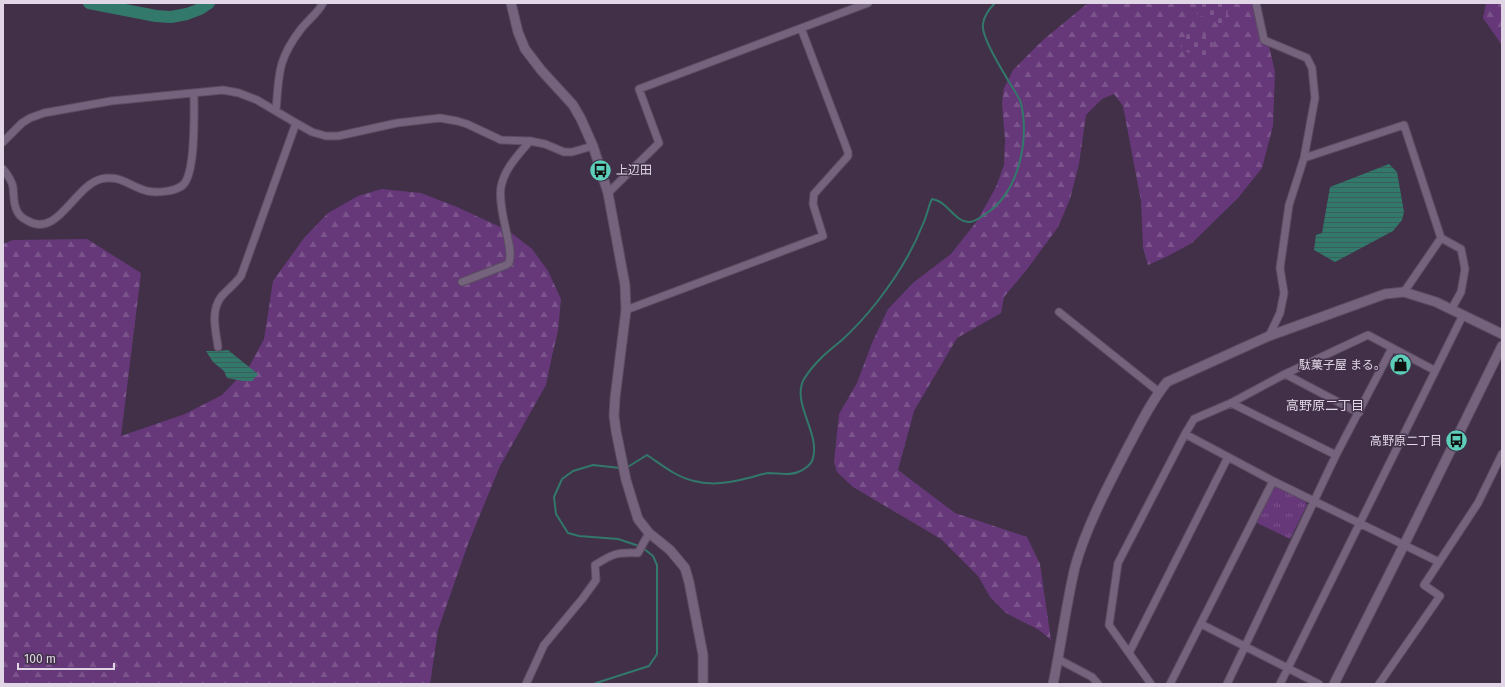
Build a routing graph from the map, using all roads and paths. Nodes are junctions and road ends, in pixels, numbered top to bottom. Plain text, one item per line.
1 (322, 3) edge
2 (511, 3) edge
3 (868, 3) edge
4 (1256, 3) edge
5 (801, 28) junction
6 (194, 93) junction
7 (276, 111) junction
8 (296, 123) junction
9 (530, 141) junction
10 (3, 142) edge
11 (593, 146) junction
12 (1304, 158) junction
13 (3, 169) edge
14 (608, 193) junction
15 (1441, 238) junction
16 (462, 282) dead end
17 (1404, 292) junction
18 (626, 310) junction
19 (1451, 310) junction
20 (1059, 312) dead end
21 (1463, 315) junction
22 (1502, 334) edge
23 (1269, 336) junction
24 (1502, 346) edge
25 (218, 347) dead end
26 (1392, 348) junction
27 (1434, 370) junction
28 (1285, 374) junction
29 (1158, 392) junction
30 (1231, 402) junction
31 (1359, 413) junction
32 (1184, 434) junction
33 (1502, 454) edge
34 (1336, 455) junction
35 (1228, 457) junction
36 (1273, 480) junction
37 (1315, 502) junction
38 (1360, 523) junction
39 (647, 536) junction
40 (1404, 545) junction
41 (1439, 562) junction
42 (1201, 624) junction
43 (1246, 647) junction
44 (1129, 653) junction
45 (1058, 659) junction
46 (1289, 668) junction
47 (526, 684) edge
48 (702, 684) edge
49 (1053, 684) edge
50 (1098, 684) edge
51 (1151, 684) edge
52 (1170, 684) edge
53 (1227, 684) edge
54 (1280, 684) edge
55 (1319, 684) edge
56 (1334, 684) edge
57 (1379, 684) edge

1 - 7 street
2 - 11 street
3 - 5 street
4 - 12 street
5 - 14 street
5 - 18 street
6 - 7 street
6 - 10 street
6 - 13 street
7 - 8 street
8 - 9 street
8 - 25 street
9 - 11 street
9 - 16 street
11 - 14 street
12 - 15 street
12 - 23 street
14 - 18 street
15 - 17 street
15 - 19 street
17 - 19 street
17 - 23 street
18 - 39 street
19 - 21 street
20 - 29 street
21 - 22 street
21 - 27 street
23 - 29 street
24 - 40 street
26 - 27 street
26 - 28 street
26 - 31 street
27 - 38 street
28 - 30 street
28 - 31 street
29 - 45 street
30 - 32 street
30 - 34 street
31 - 34 street
32 - 35 street
32 - 44 street
33 - 41 street
34 - 37 street
35 - 36 street
35 - 44 street
36 - 37 street
36 - 42 street
37 - 38 street
37 - 43 street
38 - 40 street
38 - 46 street
39 - 47 street
39 - 48 street
40 - 41 street
40 - 56 street
41 - 57 street
42 - 43 street
42 - 52 street
43 - 46 street
43 - 53 street
44 - 51 street
45 - 49 street
45 - 50 street
46 - 54 street
46 - 55 street

